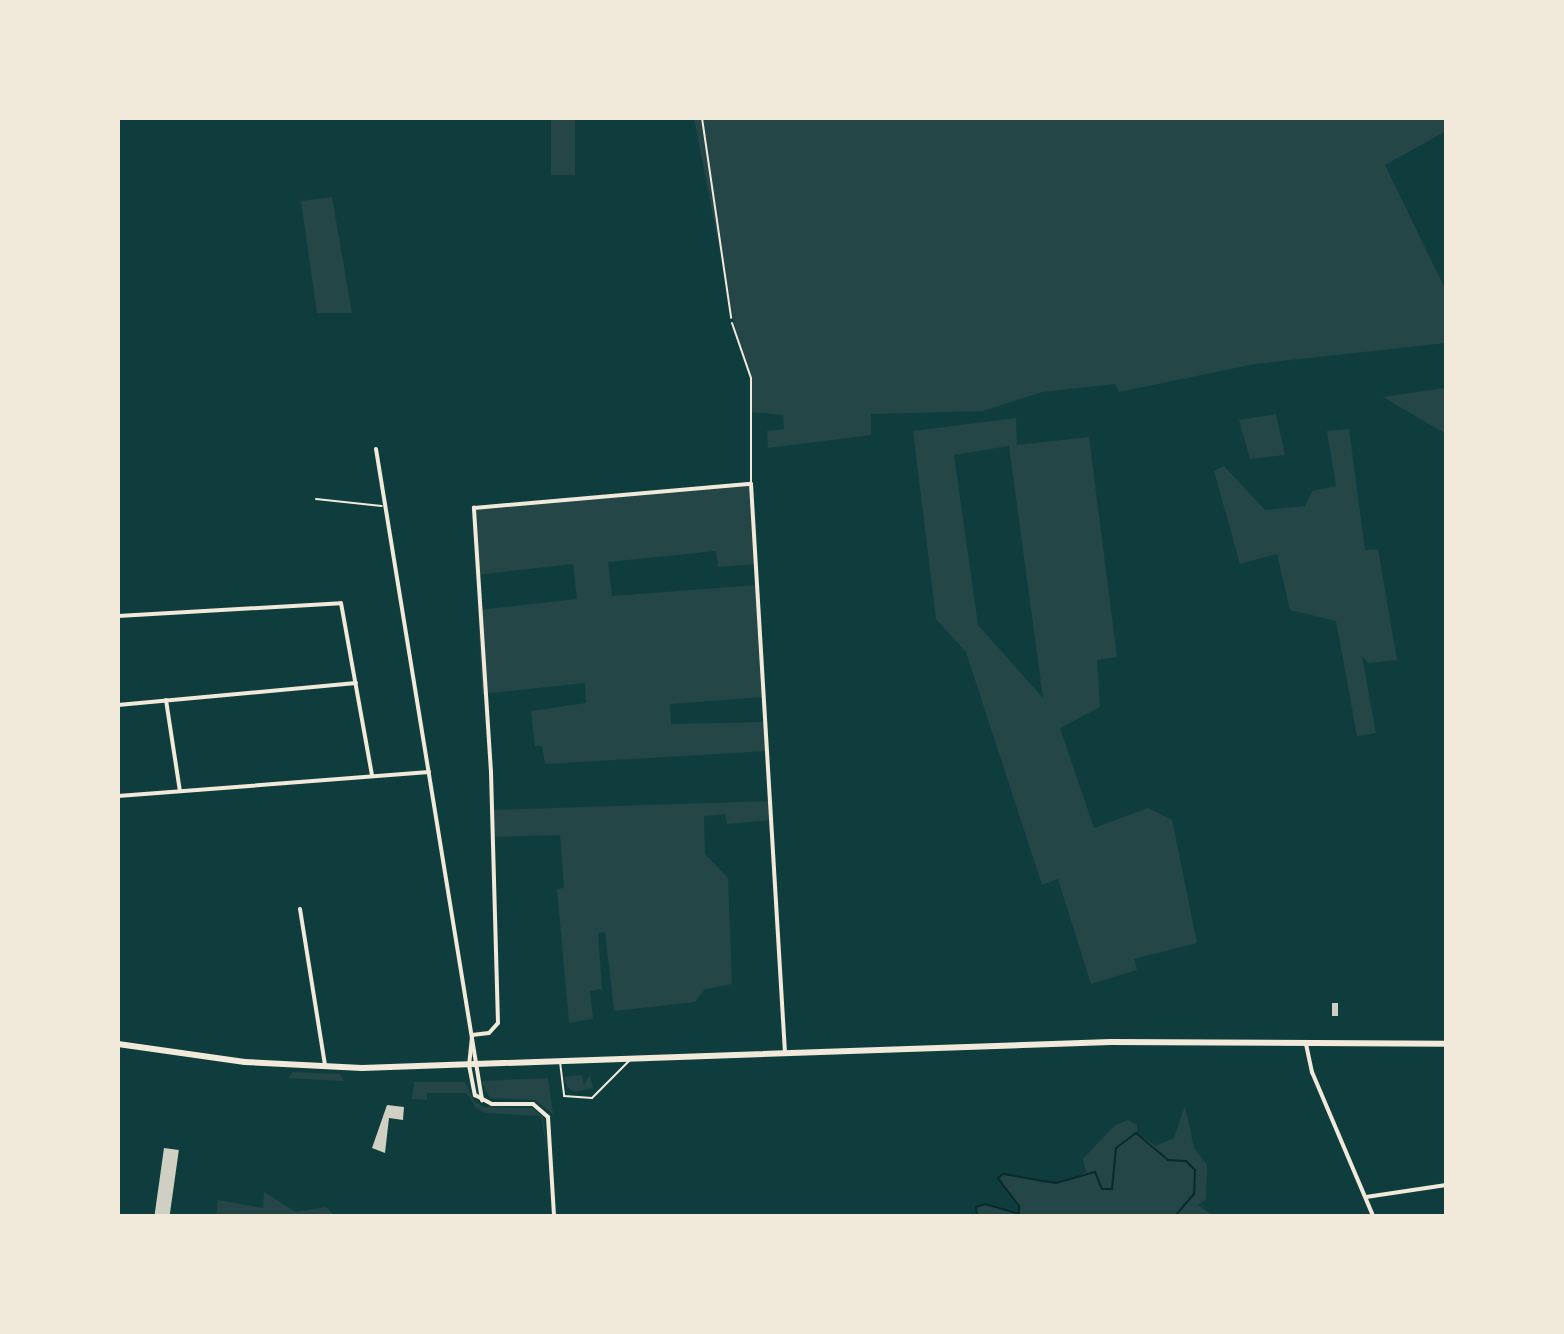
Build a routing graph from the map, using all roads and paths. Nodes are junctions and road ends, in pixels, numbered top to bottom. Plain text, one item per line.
1 (702, 118) edge
2 (732, 323) joint
3 (376, 449) dead end
4 (751, 484) junction
5 (316, 499) dead end
6 (386, 506) junction
7 (118, 616) edge
8 (356, 683) junction
9 (166, 700) junction
10 (118, 705) edge
11 (429, 772) junction
12 (372, 775) junction
13 (180, 791) junction
14 (118, 796) edge
15 (300, 909) dead end
16 (472, 1035) junction
17 (1306, 1043) junction
18 (118, 1044) edge
19 (1446, 1044) edge
20 (785, 1053) junction
21 (632, 1059) junction
22 (560, 1061) junction
23 (469, 1065) junction
24 (477, 1065) junction
25 (325, 1068) junction
26 (482, 1100) junction
27 (1446, 1185) edge
28 (1366, 1197) junction
29 (554, 1216) edge
30 (1373, 1216) edge

1 - 2 path
2 - 4 lane
3 - 6 street
4 - 16 street
4 - 20 street
5 - 6 lane
6 - 11 street
7 - 8 street
8 - 9 street
8 - 12 street
9 - 10 street
9 - 13 street
11 - 12 street
11 - 16 street
12 - 13 street
13 - 14 street
15 - 25 street
16 - 23 street
16 - 24 street
17 - 19 main road
17 - 20 main road
17 - 28 street
18 - 25 main road
20 - 21 main road
21 - 22 main road
21 - 22 lane
22 - 24 main road
23 - 24 main road
23 - 25 main road
23 - 26 street
24 - 26 street
26 - 29 street
27 - 28 street
28 - 30 street

